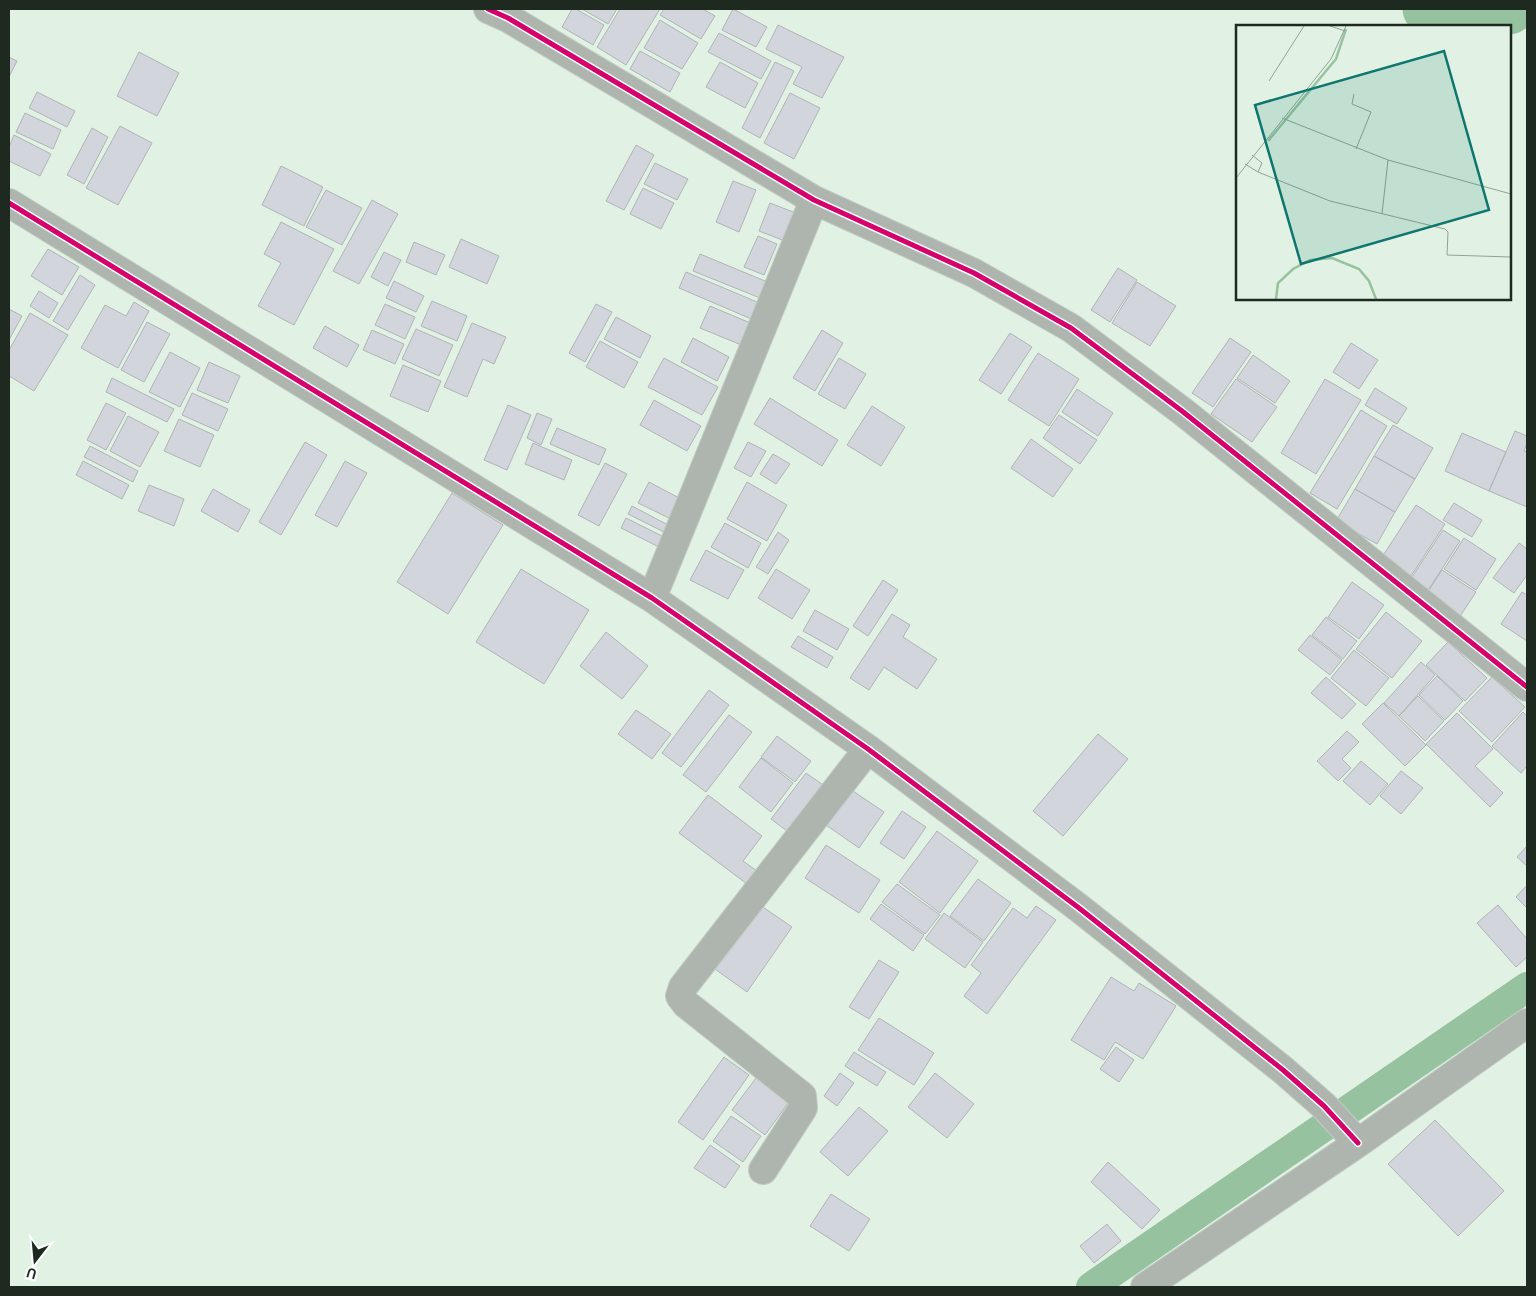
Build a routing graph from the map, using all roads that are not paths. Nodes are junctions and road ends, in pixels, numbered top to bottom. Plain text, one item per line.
1 (488, 9) edge
2 (814, 200) junction
3 (9, 203) edge
4 (652, 598) junction
5 (1527, 687) edge
6 (868, 749) junction
7 (1527, 1023) edge
8 (1351, 1135) junction
9 (763, 1170) dead end
10 (1145, 1287) edge

1 - 2 street
2 - 4 street
2 - 5 street
3 - 4 street
4 - 6 street
6 - 8 street
6 - 9 street
7 - 8 street
8 - 10 street

